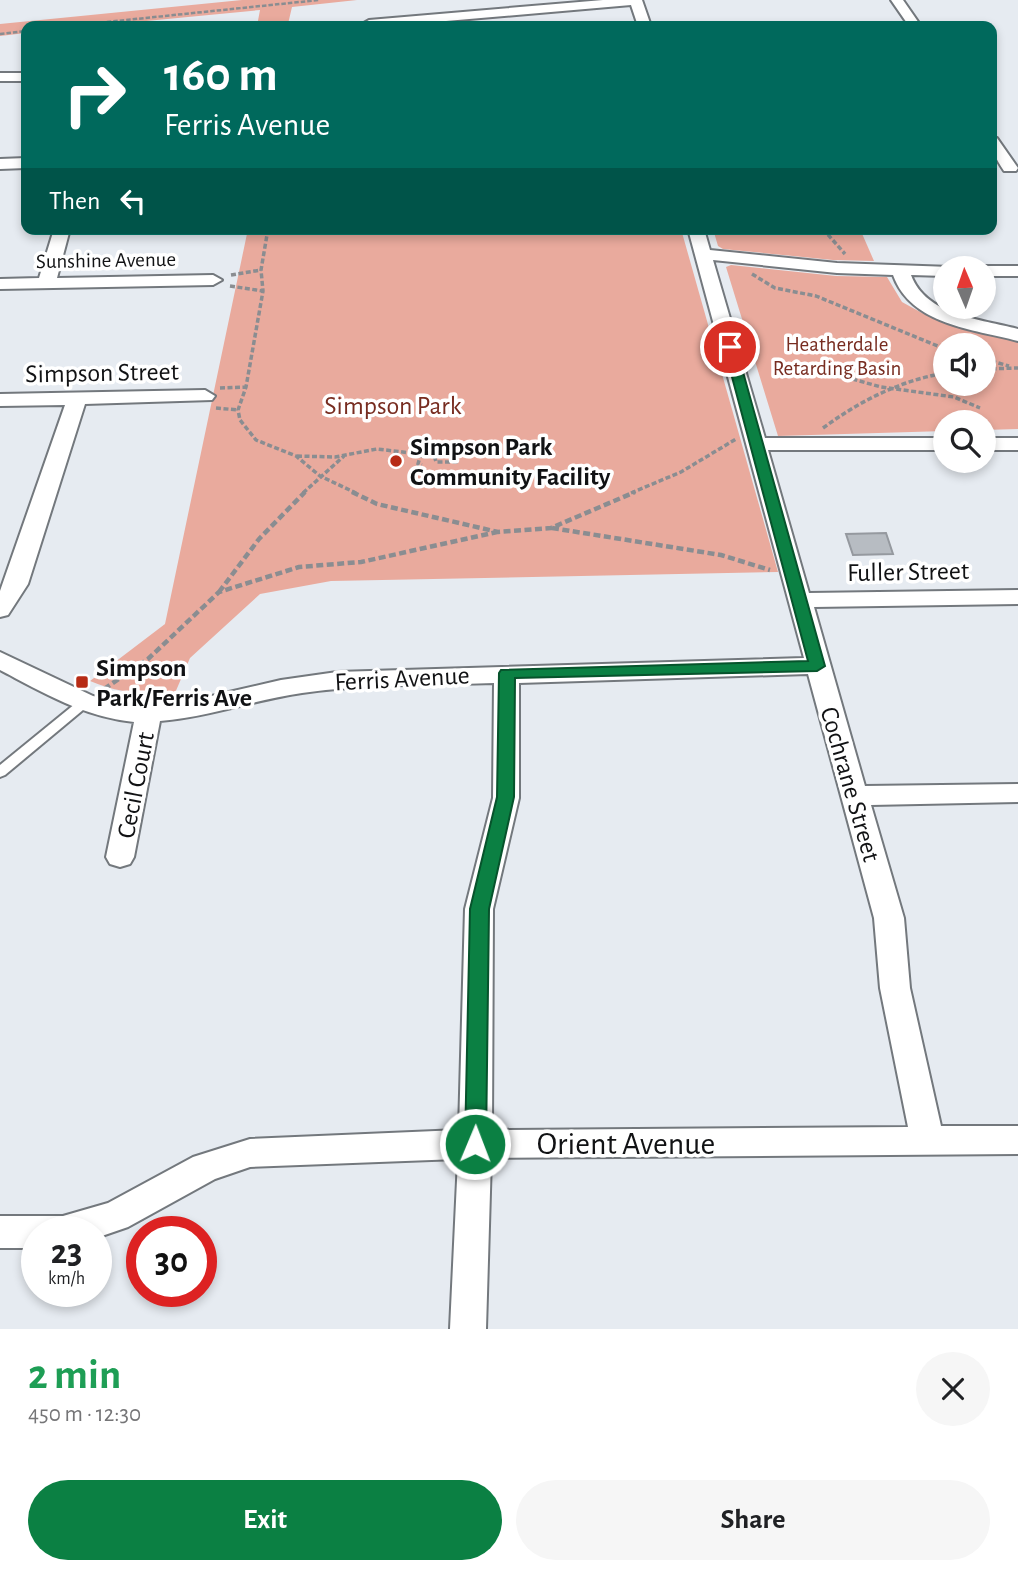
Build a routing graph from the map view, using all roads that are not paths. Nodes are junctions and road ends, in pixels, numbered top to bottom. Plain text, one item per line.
1 (636, 0) edge
2 (897, 0) edge
3 (369, 21) edge
4 (642, 21) edge
5 (912, 21) edge
6 (0, 77) edge
7 (21, 77) edge
8 (997, 147) edge
9 (21, 163) edge
10 (0, 164) edge
11 (1014, 168) edge
12 (60, 235) edge
13 (698, 235) edge
14 (703, 254) junction
15 (900, 270) junction
16 (933, 271) edge
17 (996, 271) edge
18 (1018, 271) edge
19 (213, 280) road end
20 (0, 284) edge
21 (46, 284) junction
22 (1018, 335) edge
23 (205, 396) dead end
24 (77, 398) junction
25 (0, 400) edge
26 (755, 436) junction
27 (933, 443) edge
28 (996, 444) edge
29 (1018, 444) edge
30 (1018, 597) edge
31 (799, 600) junction
32 (0, 610) edge
33 (0, 660) edge
34 (817, 666) junction
35 (507, 673) junction
36 (85, 702) junction
37 (149, 713) junction
38 (0, 772) edge
39 (1018, 793) edge
40 (854, 796) junction
41 (120, 857) dead end
42 (1018, 1140) edge
43 (928, 1141) junction
44 (475, 1144) junction
45 (0, 1232) edge
46 (468, 1329) edge

1 - 3 street
1 - 4 street
2 - 5 street
6 - 7 street
8 - 11 street
9 - 10 street
12 - 21 street
13 - 14 street, Cochrane Street
14 - 15 street
14 - 26 street, Cochrane Street
15 - 16 street
15 - 22 street
17 - 18 street
19 - 21 street, Sunshine Avenue
20 - 21 street, Sunshine Avenue
23 - 24 street, Simpson Street
24 - 25 street, Simpson Street
24 - 32 street
26 - 27 street
26 - 31 street, Cochrane Street
28 - 29 street
30 - 31 street, Fuller Street
31 - 34 street, Cochrane Street
33 - 36 street, Ferris Avenue
34 - 35 street, Ferris Avenue
34 - 40 street, Cochrane Street
35 - 37 street, Ferris Avenue
35 - 44 street
36 - 37 street, Ferris Avenue
36 - 38 lane
37 - 41 street, Cecil Court
39 - 40 street
40 - 43 street, Cochrane Street
42 - 43 street, Orient Avenue
43 - 44 street, Orient Avenue
44 - 45 street, Orient Avenue
44 - 46 street

